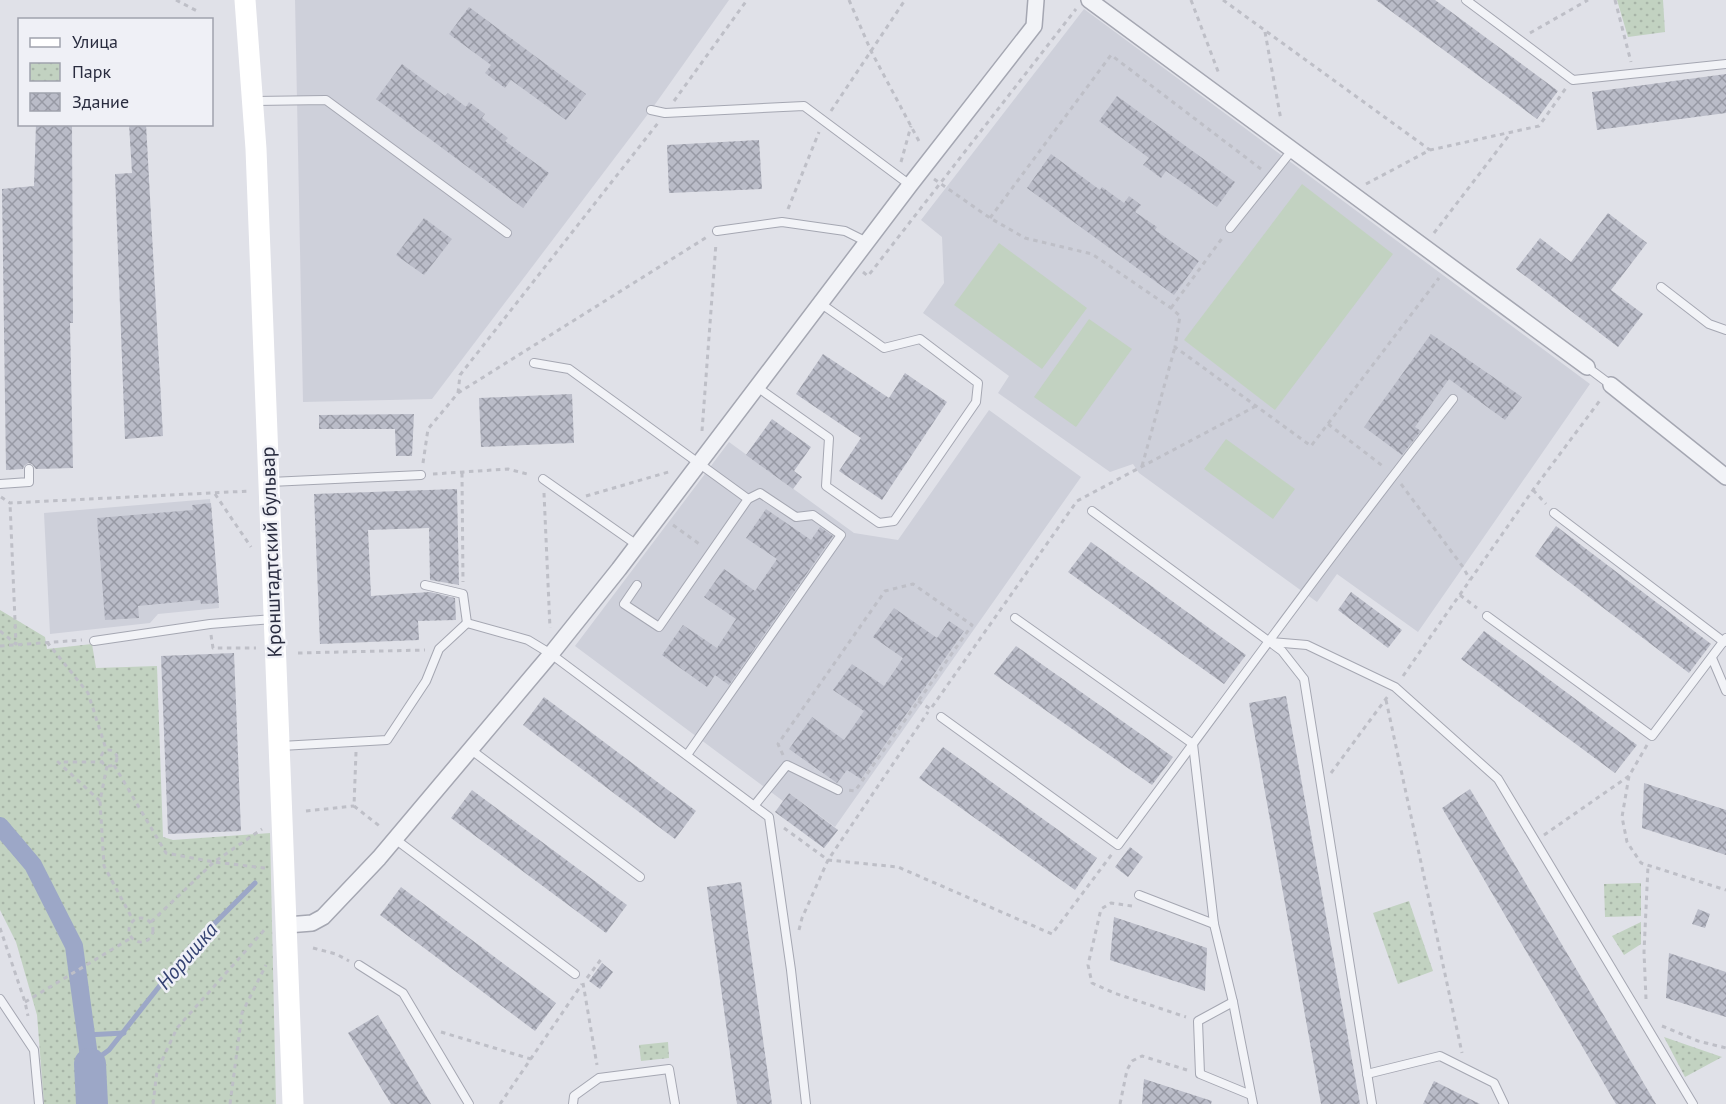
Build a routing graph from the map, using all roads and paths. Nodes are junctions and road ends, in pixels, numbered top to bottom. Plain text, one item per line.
1 (176, 0) edge
2 (245, 0) edge
3 (747, 0) edge
4 (849, 0) edge
5 (905, 0) edge
6 (1036, 0) edge
7 (1083, 0) edge
8 (1089, 0) edge
9 (1191, 0) edge
10 (1223, 0) edge
11 (1466, 0) edge
12 (1588, 0) edge
13 (1615, 0) edge
14 (198, 11) dead end
15 (1265, 31) junction
16 (1519, 40) junction
17 (871, 51) junction
18 (1726, 64) edge
19 (1634, 74) junction
20 (1573, 80) junction
21 (253, 101) junction
22 (1230, 104) junction
23 (651, 110) dead end
24 (665, 113) junction
25 (824, 121) junction
26 (911, 126) junction
27 (1511, 132) junction
28 (1289, 146) junction
29 (1430, 150) junction
30 (931, 158) junction
31 (1270, 176) junction
32 (904, 180) junction
33 (940, 184) junction
34 (1350, 192) junction
35 (990, 218) junction
36 (782, 222) junction
37 (1230, 228) joint
38 (717, 231) junction
39 (507, 233) dead end
40 (867, 242) junction
41 (1423, 246) junction
42 (1448, 265) junction
43 (1661, 287) dead end
44 (820, 303) junction
45 (1171, 308) junction
46 (1726, 330) edge
47 (1175, 347) junction
48 (534, 363) dead end
49 (1587, 367) joint
50 (1611, 385) junction
51 (757, 387) junction
52 (458, 393) junction
53 (1453, 399) dead end
54 (1256, 406) junction
55 (1328, 424) junction
56 (700, 464) junction
57 (1142, 466) junction
58 (29, 469) dead end
59 (462, 473) junction
60 (1394, 474) junction
61 (421, 475) junction
62 (1726, 477) edge
63 (543, 479) junction
64 (0, 484) edge
65 (260, 487) junction
66 (1533, 490) junction
67 (216, 494) junction
68 (0, 496) edge
69 (573, 499) junction
70 (748, 499) junction
71 (10, 503) junction
72 (1092, 512) dead end
73 (1554, 513) joint
74 (669, 522) dead end
75 (637, 545) junction
76 (254, 552) dead end
77 (711, 552) junction
78 (1470, 580) junction
79 (425, 585) dead end
80 (637, 585) dead end
81 (463, 594) junction
82 (1460, 595) junction
83 (1487, 616) joint
84 (1015, 618) dead end
85 (274, 619) junction
86 (467, 622) junction
87 (210, 624) junction
88 (0, 631) edge
89 (1725, 640) edge
90 (93, 641) joint
91 (47, 642) junction
92 (1270, 642) junction
93 (16, 644) junction
94 (0, 646) edge
95 (258, 648) dead end
96 (439, 649) junction
97 (298, 653) dead end
98 (552, 654) junction
99 (1712, 658) junction
100 (1395, 687) junction
101 (1726, 691) edge
102 (918, 700) junction
103 (1386, 700) junction
104 (930, 709) junction
105 (941, 717) dead end
106 (1652, 736) junction
107 (356, 741) junction
108 (1193, 744) junction
109 (279, 746) junction
110 (106, 749) junction
111 (470, 749) junction
112 (687, 755) junction
113 (102, 762) junction
114 (114, 765) junction
115 (787, 765) junction
116 (107, 766) junction
117 (1629, 776) junction
118 (1320, 788) junction
119 (838, 790) joint
120 (100, 801) junction
121 (354, 806) junction
122 (754, 806) junction
123 (306, 812) dead end
124 (770, 817) junction
125 (266, 827) dead end
126 (395, 839) junction
127 (1535, 841) junction
128 (1118, 845) junction
129 (828, 860) junction
130 (214, 862) junction
131 (1648, 866) junction
132 (267, 868) dead end
133 (640, 877) dead end
134 (1726, 890) edge
135 (1139, 895) dead end
136 (1136, 908) dead end
137 (133, 920) junction
138 (151, 922) junction
139 (1214, 924) junction
140 (276, 927) junction
141 (0, 928) edge
142 (130, 938) junction
143 (798, 939) dead end
144 (313, 948) dead end
145 (602, 958) dead end
146 (266, 965) dead end
147 (359, 965) joint
148 (574, 974) joint
149 (582, 983) junction
150 (0, 999) edge
151 (25, 1002) junction
152 (1233, 1002) junction
153 (1647, 1004) dead end
154 (1198, 1021) junction
155 (1657, 1021) dead end
156 (423, 1026) junction
157 (1726, 1048) edge
158 (34, 1050) junction
159 (531, 1059) junction
160 (1465, 1067) junction
161 (1200, 1074) junction
162 (1367, 1074) junction
163 (599, 1078) junction
164 (1251, 1095) junction
165 (39, 1104) edge
166 (153, 1104) edge
167 (230, 1104) edge
168 (293, 1104) edge
169 (469, 1104) edge
170 (500, 1104) edge
171 (573, 1104) edge
172 (675, 1104) edge
173 (806, 1104) edge
174 (1120, 1104) edge
175 (1253, 1104) edge
176 (1372, 1104) edge
177 (1504, 1104) edge
178 (1693, 1104) edge

1 - 14 path
2 - 21 main road, Кронштадтский бульвар
3 - 24 path
4 - 17 path
5 - 17 path
6 - 30 street
7 - 33 path
8 - 22 street
9 - 22 path
10 - 15 path
11 - 16 lane
12 - 16 path
13 - 19 path
15 - 28 path
15 - 29 path
16 - 20 lane
17 - 25 path
17 - 26 path
18 - 19 lane
19 - 20 lane
20 - 27 path
21 - 39 lane
21 - 65 main road, Кронштадтский бульвар
22 - 28 street
23 - 24 lane
24 - 25 lane
24 - 52 path
25 - 32 lane
25 - 36 path
26 - 30 path
26 - 32 path
27 - 29 path
27 - 41 path
28 - 31 lane
28 - 34 street
29 - 34 path
30 - 32 street
30 - 33 path
31 - 35 path
31 - 37 lane
32 - 40 street
33 - 35 path
34 - 41 street
35 - 45 path
36 - 38 lane
36 - 40 lane
37 - 45 path
38 - 52 path
38 - 56 path
40 - 44 street
41 - 42 street
42 - 49 street
42 - 55 path
43 - 46 lane
44 - 51 street
44 - 51 lane
45 - 47 path
47 - 54 path
47 - 57 path
48 - 56 lane
49 - 50 lane
50 - 62 street
50 - 66 path
51 - 56 street
52 - 61 path
53 - 60 lane
54 - 55 path
54 - 57 path
55 - 60 path
56 - 69 path
56 - 70 lane
56 - 75 street
57 - 104 path
58 - 64 lane
59 - 61 path
59 - 63 path
59 - 81 path
60 - 78 path
60 - 92 lane
61 - 65 lane
63 - 69 lane
63 - 98 path
65 - 67 path
65 - 85 main road, Кронштадтский бульвар
66 - 73 path
66 - 78 path
67 - 71 path
67 - 76 path
68 - 71 path
69 - 75 lane
70 - 77 lane
70 - 112 lane
71 - 93 path
72 - 92 lane
73 - 89 lane
74 - 77 path
75 - 98 street
77 - 80 lane
78 - 82 path
79 - 81 lane
81 - 86 lane
82 - 83 path
82 - 100 path
83 - 106 lane
84 - 108 lane
85 - 87 lane
85 - 109 main road, Кронштадтский бульвар
86 - 96 lane
86 - 98 lane
87 - 90 lane
87 - 95 path
88 - 93 path
89 - 99 lane
90 - 91 path
91 - 93 path
91 - 110 path
92 - 100 lane
92 - 108 lane
92 - 118 lane
93 - 94 path
96 - 97 path
96 - 107 lane
98 - 111 street
98 - 112 lane
99 - 101 lane
99 - 106 lane
100 - 103 path
100 - 127 lane
102 - 104 path
102 - 115 path
102 - 119 path
103 - 118 path
103 - 160 path
104 - 129 path
105 - 128 lane
106 - 117 path
107 - 109 lane
107 - 121 path
108 - 128 lane
108 - 139 lane
109 - 140 main road, Кронштадтский бульвар
110 - 113 path
110 - 114 path
111 - 126 street
111 - 133 lane
112 - 122 lane
113 - 116 path
113 - 120 path
114 - 116 path
114 - 130 path
115 - 119 lane
115 - 122 lane
116 - 120 path
117 - 127 path
117 - 131 path
118 - 162 lane
120 - 137 path
121 - 123 path
121 - 126 path
122 - 124 lane
124 - 129 path
124 - 173 lane
125 - 130 path
126 - 140 street
126 - 148 lane
127 - 178 lane
128 - 129 path
129 - 143 path
130 - 132 path
130 - 138 path
131 - 134 path
131 - 153 path
135 - 139 lane
136 - 154 path
137 - 138 path
137 - 142 path
138 - 142 path
139 - 152 lane
140 - 166 path
140 - 168 main road, Кронштадтский бульвар
141 - 151 path
142 - 151 path
144 - 147 path
145 - 149 path
146 - 167 path
147 - 156 lane
148 - 149 path
149 - 159 path
149 - 163 path
150 - 158 lane
151 - 158 path
152 - 154 lane
152 - 164 lane
154 - 161 lane
155 - 157 path
156 - 159 path
156 - 169 lane
158 - 165 lane
159 - 170 path
160 - 162 lane
160 - 177 lane
161 - 164 lane
161 - 174 path
162 - 176 lane
163 - 171 lane
163 - 172 lane
164 - 175 lane

